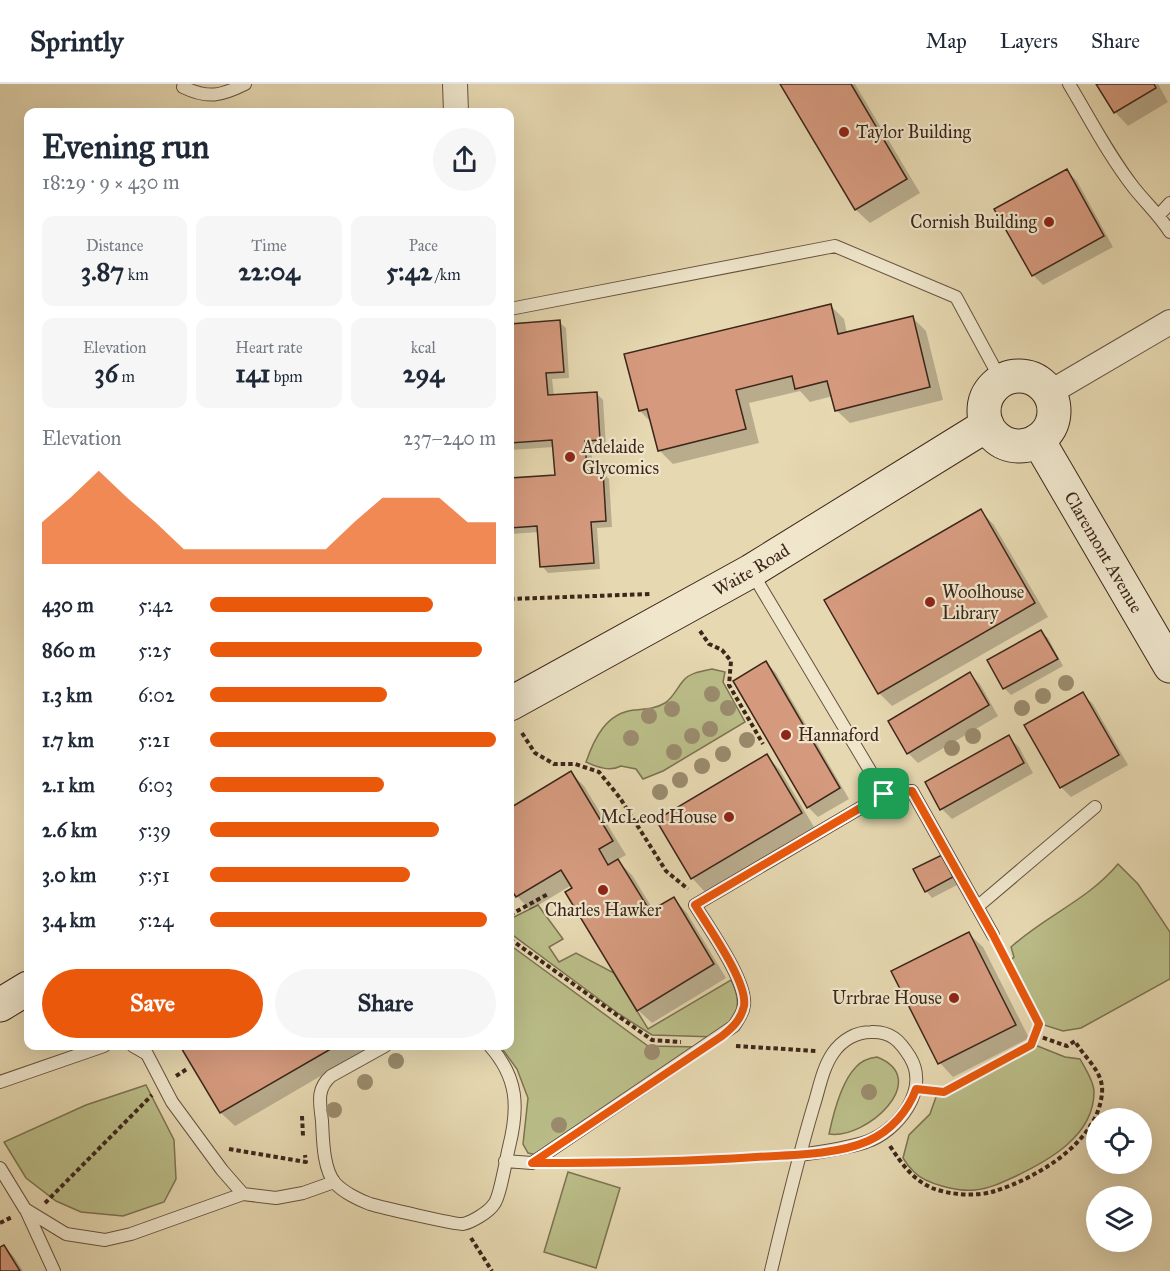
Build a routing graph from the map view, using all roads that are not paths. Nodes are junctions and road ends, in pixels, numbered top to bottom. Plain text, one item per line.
1 (245, 84) edge
2 (455, 84) edge
3 (1069, 84) edge
4 (183, 87) dead end
5 (456, 108) edge
6 (1170, 203) edge
7 (1159, 215) junction
8 (1170, 232) edge
9 (514, 308) edge
10 (1170, 322) edge
11 (1001, 380) junction
12 (1049, 393) junction
13 (987, 425) junction
14 (1038, 440) junction
15 (751, 571) junction
16 (1170, 666) edge
17 (516, 719) edge
18 (884, 794) junction
19 (1095, 807) dead end
20 (977, 907) junction
21 (993, 935) road end
22 (24, 990) edge
23 (0, 1005) edge
24 (92, 1050) edge
25 (140, 1050) edge
26 (378, 1050) edge
27 (493, 1050) edge
28 (0, 1082) edge
29 (799, 1155) junction
30 (505, 1161) junction
31 (0, 1168) edge
32 (334, 1182) junction
33 (243, 1194) junction
34 (30, 1212) junction
35 (54, 1271) edge
36 (771, 1271) edge

1 - 4 lane
2 - 5 street
3 - 7 lane
6 - 7 lane
7 - 8 lane
9 - 11 lane
10 - 12 street
11 - 12 street
11 - 13 street
12 - 14 street
13 - 14 street
13 - 15 street, Waite Road
14 - 16 street, Claremont Avenue
15 - 17 street, Waite Road
15 - 18 lane
18 - 20 lane
18 - 30 lane
19 - 20 lane
20 - 21 lane
22 - 23 street
24 - 28 lane
25 - 33 lane
26 - 32 lane
27 - 30 lane
29 - 29 lane
29 - 36 lane
30 - 32 lane
31 - 34 lane
32 - 33 lane
33 - 34 lane
34 - 35 lane

